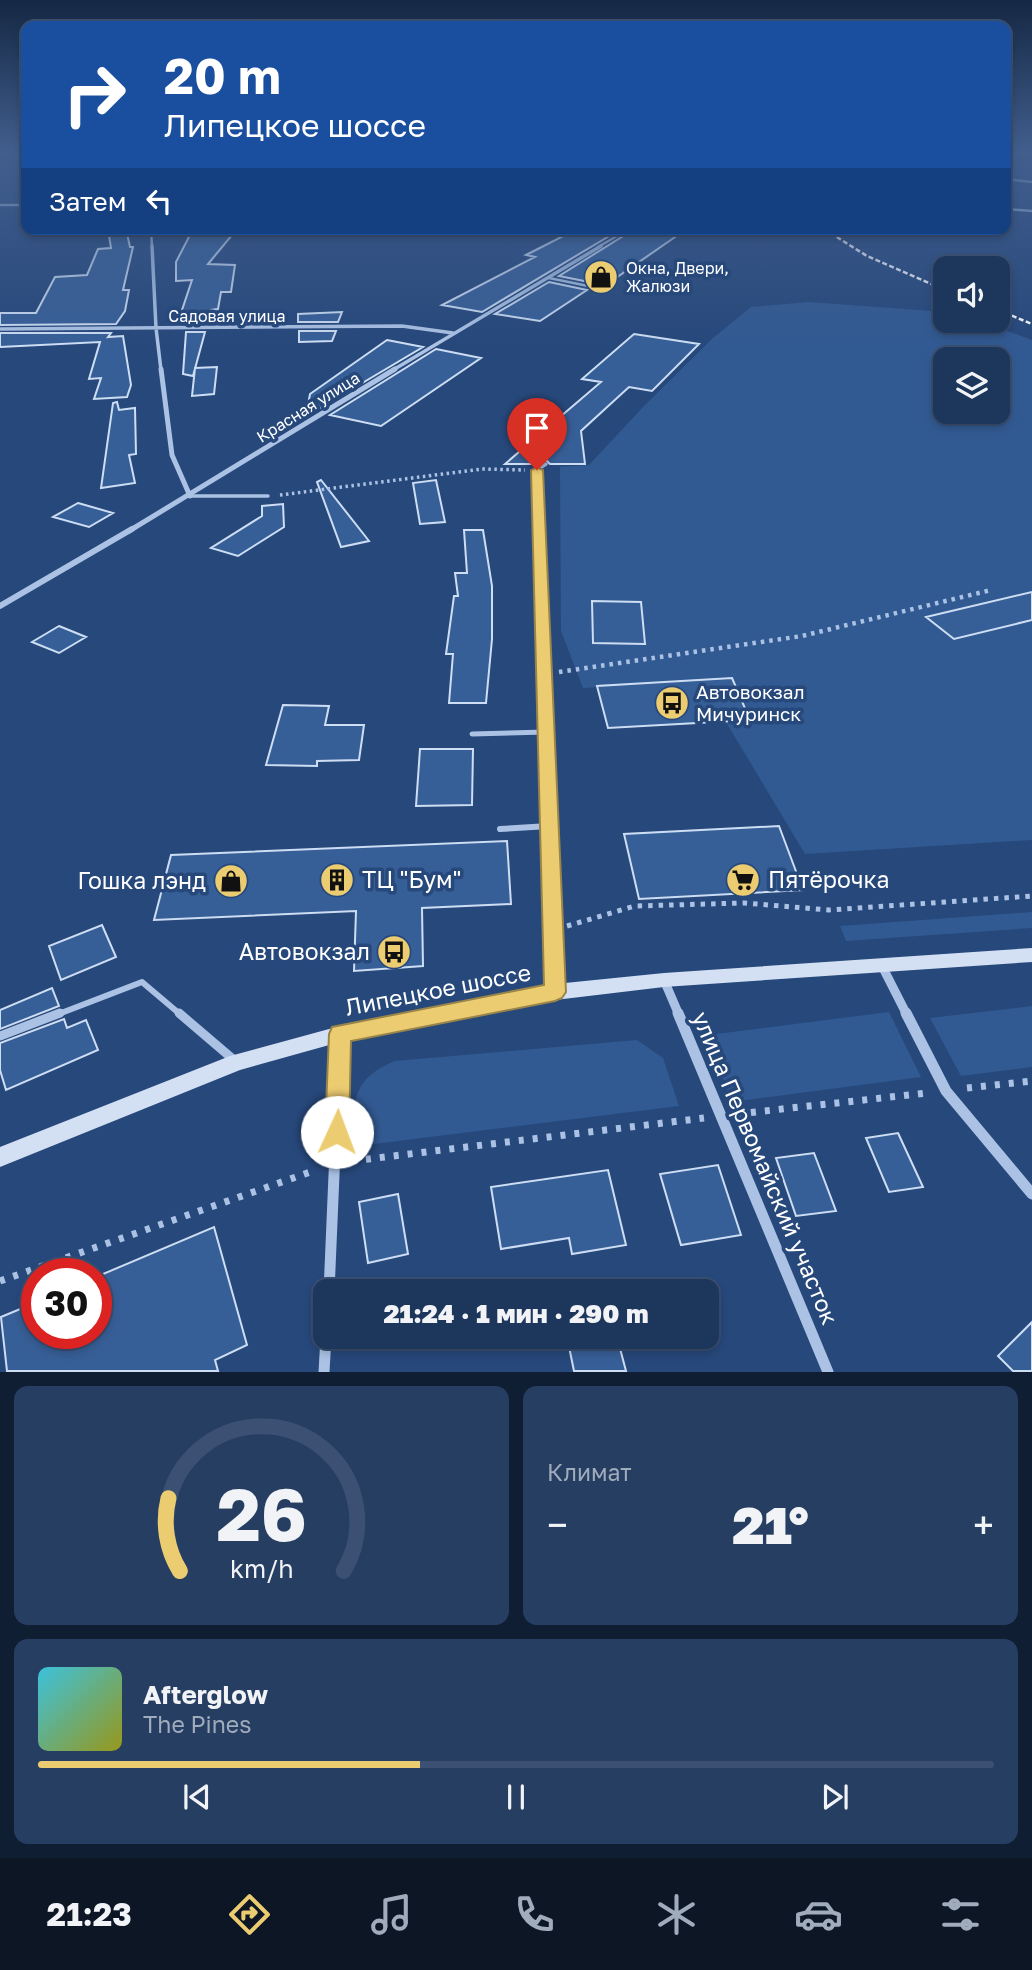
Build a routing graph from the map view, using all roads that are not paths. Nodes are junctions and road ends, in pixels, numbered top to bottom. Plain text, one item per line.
1 (151, 235) edge
2 (619, 235) edge
3 (549, 278) junction
4 (593, 287) dead end
5 (156, 328) junction
6 (0, 329) edge
7 (453, 333) junction
8 (546, 464) dead end
9 (537, 470) joint
10 (190, 496) junction
11 (268, 496) road end
12 (0, 606) edge
13 (546, 732) junction
14 (472, 734) dead end
15 (549, 826) junction
16 (500, 829) dead end
17 (1032, 955) edge
18 (882, 966) junction
19 (664, 980) junction
20 (555, 992) junction
21 (340, 1034) junction
22 (0, 1036) edge
23 (237, 1062) junction
24 (0, 1157) edge
25 (1032, 1194) edge
26 (330, 1279) edge
27 (325, 1349) edge
28 (324, 1371) edge
29 (828, 1371) edge

1 - 5 street
2 - 3 street, Красная улица
3 - 4 lane
3 - 7 street, Красная улица
5 - 6 street, Садовая улица
5 - 7 street, Садовая улица
5 - 10 street
7 - 10 street, Красная улица
8 - 9 lane
9 - 13 street
10 - 11 lane
10 - 12 street, Красная улица
13 - 14 lane
13 - 15 street
15 - 16 lane
15 - 20 street
17 - 18 main road, Липецкое шоссе
18 - 19 main road, Липецкое шоссе
18 - 25 street
19 - 20 main road, Липецкое шоссе
19 - 29 street, улица Первомайский участок
20 - 21 main road, Липецкое шоссе
21 - 23 main road, Липецкое шоссе
21 - 26 street
22 - 23 lane
23 - 24 main road, Липецкое шоссе
27 - 28 street

